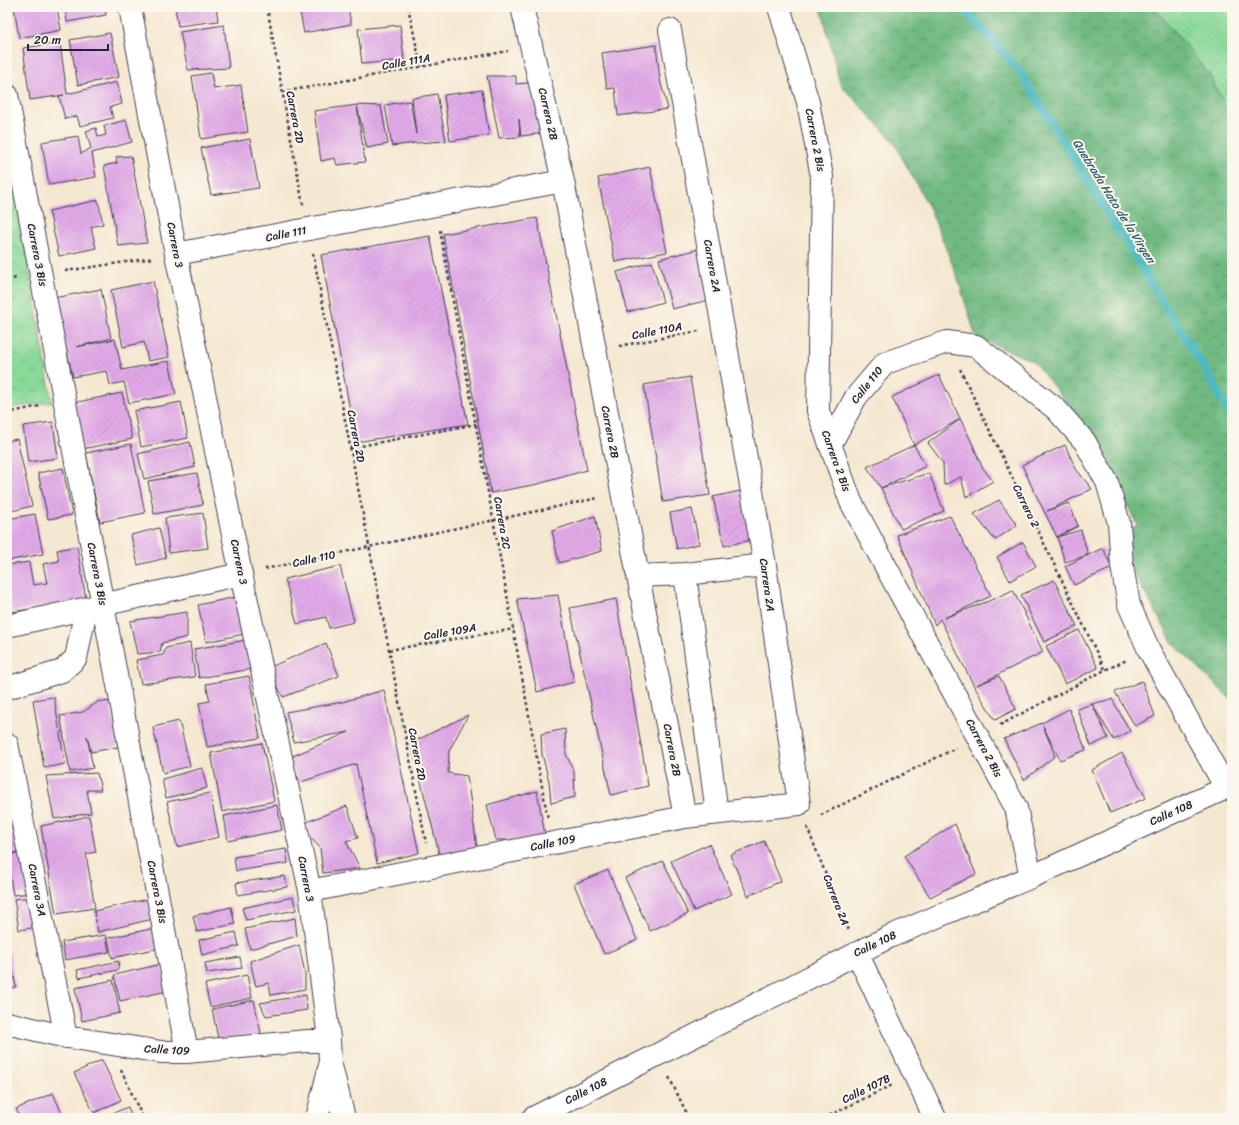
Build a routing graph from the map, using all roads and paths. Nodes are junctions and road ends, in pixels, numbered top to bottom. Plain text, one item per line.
1 (130, 7) edge
2 (266, 7) edge
3 (408, 7) edge
4 (522, 7) edge
5 (779, 7) edge
6 (670, 30) dead end
7 (532, 47) junction
8 (421, 67) junction
9 (282, 92) junction
10 (7, 96) edge
11 (564, 181) junction
12 (436, 206) junction
13 (308, 229) junction
14 (176, 254) junction
15 (41, 275) junction
16 (7, 280) edge
17 (723, 327) junction
18 (947, 342) junction
19 (595, 351) junction
20 (65, 402) junction
21 (7, 413) edge
22 (476, 424) junction
23 (830, 445) junction
24 (350, 448) junction
25 (622, 493) junction
26 (494, 521) junction
27 (369, 547) junction
28 (765, 565) junction
29 (241, 574) junction
30 (685, 574) junction
31 (638, 576) junction
32 (95, 607) junction
33 (7, 626) edge
34 (514, 629) junction
35 (389, 650) junction
36 (1105, 670) dead end
37 (7, 688) edge
38 (7, 744) edge
39 (799, 804) junction
40 (717, 813) junction
41 (685, 817) junction
42 (553, 843) junction
43 (431, 867) junction
44 (1031, 877) junction
45 (310, 891) junction
46 (856, 953) junction
47 (7, 1022) edge
48 (66, 1037) junction
49 (329, 1039) junction
50 (109, 1044) junction
51 (187, 1052) junction
52 (658, 1054) junction
53 (330, 1062) junction
54 (914, 1074) junction
55 (143, 1118) edge
56 (316, 1118) edge
57 (344, 1118) edge
58 (532, 1118) edge
59 (689, 1118) edge
60 (824, 1118) edge
61 (935, 1118) edge

1 - 14 street, Carrera 3
2 - 9 path, Carrera 2D
3 - 8 path
4 - 7 street, Carrera 2B
5 - 23 street, Carrera 2 Bis
6 - 17 street, Carrera 2A
7 - 8 path, Calle 111A
7 - 11 street, Carrera 2B
8 - 9 path, Calle 111A
9 - 13 path, Carrera 2D
10 - 15 street, Carrera 3 Bis
11 - 12 street, Calle 111
11 - 19 street, Carrera 2B
12 - 13 street, Calle 111
12 - 22 path, Carrera 2C
13 - 14 street, Calle 111
13 - 24 path, Carrera 2D
14 - 15 path
14 - 29 street, Carrera 3
15 - 16 path
15 - 20 street, Carrera 3 Bis
17 - 19 path, Calle 110A
17 - 28 street, Carrera 2A
18 - 23 street, Calle 110
18 - 36 path, Carrera 2
18 - 44 street, Calle 108
19 - 25 street, Carrera 2B
20 - 21 path
20 - 32 street, Carrera 3 Bis
22 - 24 path
22 - 26 path, Carrera 2C
23 - 44 street, Carrera 2 Bis
24 - 27 path, Carrera 2D
25 - 26 path, Calle 110
25 - 31 street, Carrera 2B
26 - 27 path, Calle 110
26 - 34 path, Carrera 2C
27 - 29 path, Calle 110
27 - 35 path, Carrera 2D
28 - 30 street
28 - 39 street, Carrera 2A
29 - 32 street
29 - 45 street, Carrera 3
30 - 31 street
30 - 40 street
31 - 41 street, Carrera 2B
32 - 33 street
32 - 37 street
32 - 51 street, Carrera 3 Bis
34 - 35 path, Calle 109A
34 - 42 path, Carrera 2C
35 - 43 path, Carrera 2D
38 - 48 street, Carrera 3A
39 - 40 street, Calle 109
39 - 46 path, Carrera 2A
40 - 41 street, Calle 109
41 - 42 street, Calle 109
42 - 43 street, Calle 109
43 - 45 street, Calle 109
44 - 46 street, Calle 108
45 - 49 street, Carrera 3
46 - 52 street, Calle 108
46 - 54 street
47 - 48 street, Calle 109
48 - 50 street, Calle 109
49 - 51 street, Calle 109
49 - 53 street, Carrera 3
50 - 51 street, Calle 109
50 - 55 path
52 - 58 street, Calle 108
52 - 59 path
53 - 56 street
53 - 57 street, Carrera 3
54 - 60 path, Calle 107B
54 - 61 street

